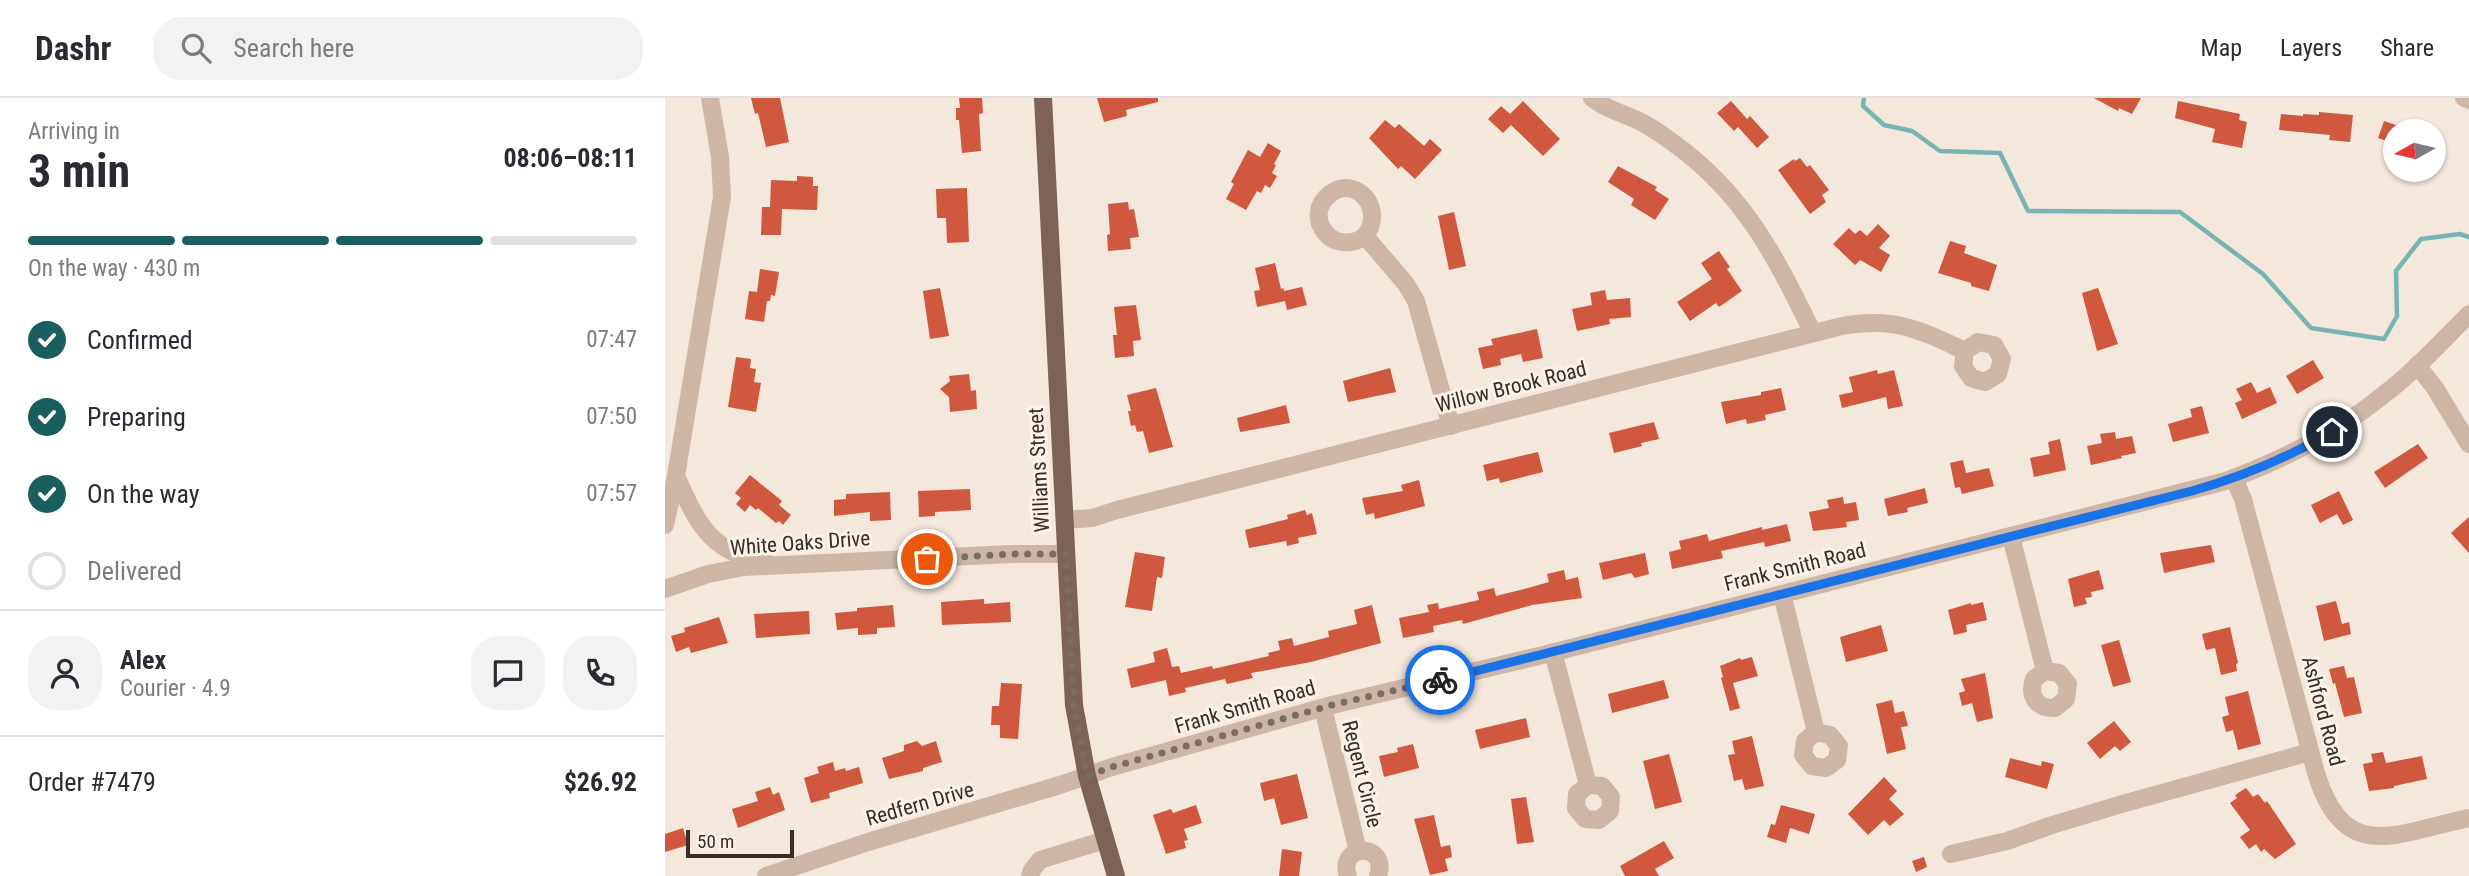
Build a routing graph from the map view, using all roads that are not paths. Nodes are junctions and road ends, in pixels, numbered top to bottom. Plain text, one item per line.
1 (710, 98) edge
2 (1043, 98) edge
3 (1592, 98) edge
4 (2464, 98) edge
5 (2469, 100) edge
6 (1365, 236) dead end
7 (2469, 314) edge
8 (1814, 333) junction
9 (1965, 351) dead end
10 (2417, 365) junction
11 (1451, 426) junction
12 (2469, 444) edge
13 (676, 476) junction
14 (2234, 478) junction
15 (1065, 520) junction
16 (665, 525) edge
17 (2011, 536) junction
18 (1066, 554) junction
19 (771, 565) junction
20 (665, 589) edge
21 (1781, 594) junction
22 (1553, 652) junction
23 (2045, 671) dead end
24 (1323, 708) junction
25 (1817, 733) dead end
26 (2310, 752) junction
27 (1087, 776) junction
28 (1588, 785) dead end
29 (2469, 818) edge
30 (1105, 840) junction
31 (1358, 851) junction
32 (1951, 855) dead end
33 (766, 876) edge
34 (1030, 876) edge
35 (1116, 876) edge
36 (1348, 876) edge
37 (1378, 876) edge

1 - 13 street
2 - 15 main road, Williams Street
3 - 8 street
4 - 5 street
6 - 11 street
7 - 10 street, Frank Smith Road
8 - 9 street, Willow Brook Road
8 - 11 street, Willow Brook Road
10 - 12 street
10 - 14 street, Frank Smith Road
11 - 15 street, Willow Brook Road
13 - 16 street
13 - 19 street
14 - 17 street, Frank Smith Road
14 - 26 street, Ashford Road
15 - 18 main road, Williams Street
17 - 21 street, Frank Smith Road
17 - 23 street
18 - 19 street, White Oaks Drive
18 - 27 main road, Williams Street
19 - 20 street, White Oaks Drive
21 - 22 street, Frank Smith Road
21 - 25 street
22 - 24 street, Frank Smith Road
22 - 28 street
24 - 27 street, Frank Smith Road
24 - 31 street, Regent Circle
26 - 29 street, Ashford Road
26 - 32 street
27 - 30 main road, Williams Street
27 - 33 street, Redfern Drive
30 - 34 street
30 - 35 main road, Williams Street
31 - 36 street, Regent Circle
31 - 37 street, Regent Circle

